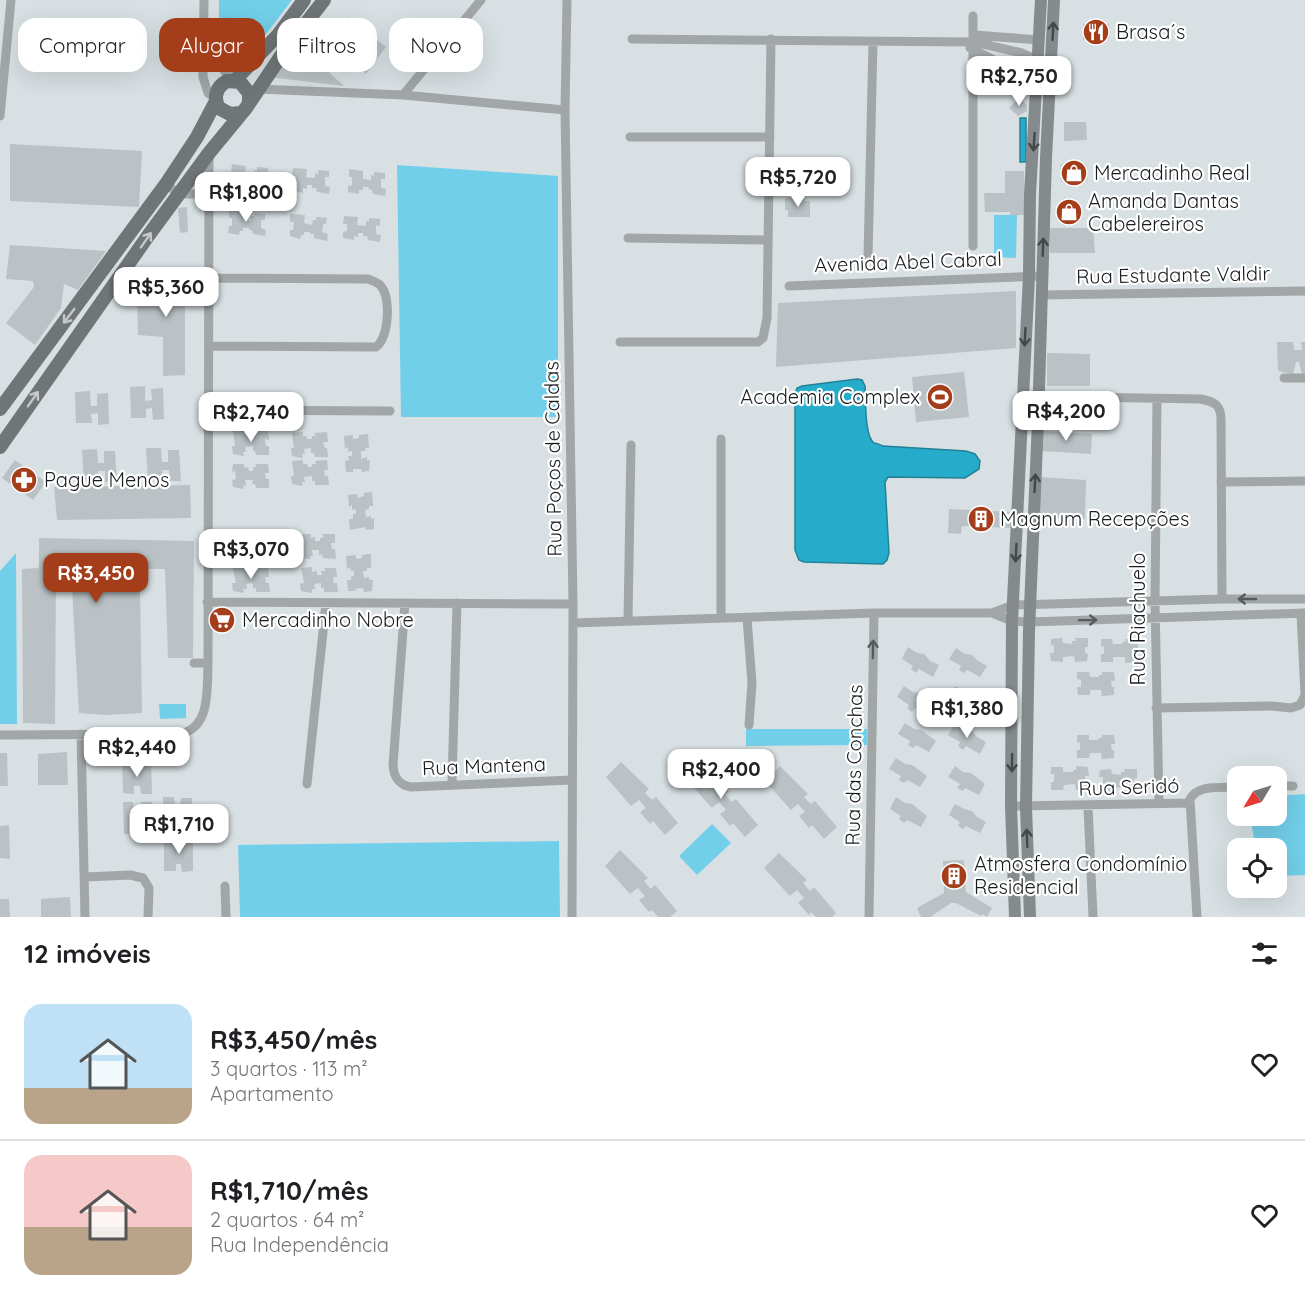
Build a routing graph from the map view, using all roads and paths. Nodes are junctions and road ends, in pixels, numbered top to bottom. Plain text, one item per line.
1 (11, 0) edge
2 (204, 0) edge
3 (304, 0) edge
4 (324, 0) edge
5 (567, 0) edge
6 (1041, 0) edge
7 (1054, 0) edge
8 (475, 2) edge
9 (973, 16) dead end
10 (204, 18) edge
11 (632, 39) dead end
12 (771, 39) junction
13 (1039, 40) junction
14 (873, 42) junction
15 (974, 43) junction
16 (1038, 60) junction
17 (206, 72) edge
18 (227, 72) edge
19 (234, 80) junction
20 (1037, 81) junction
21 (258, 89) junction
22 (403, 95) junction
23 (212, 96) junction
24 (244, 107) junction
25 (565, 110) junction
26 (0, 116) edge
27 (630, 137) dead end
28 (770, 137) junction
29 (209, 153) junction
30 (166, 184) junction
31 (179, 194) junction
32 (208, 194) junction
33 (628, 238) dead end
34 (768, 240) junction
35 (973, 246) dead end
36 (868, 257) dead end
37 (1029, 276) junction
38 (1042, 276) junction
39 (209, 278) junction
40 (789, 286) dead end
41 (1305, 291) edge
42 (1041, 295) junction
43 (620, 342) dead end
44 (210, 346) junction
45 (1284, 378) dead end
46 (1305, 378) edge
47 (1023, 396) junction
48 (1038, 396) junction
49 (1157, 399) junction
50 (0, 410) edge
51 (209, 410) junction
52 (390, 411) dead end
53 (721, 439) dead end
54 (631, 445) dead end
55 (0, 447) edge
56 (1305, 481) edge
57 (1221, 482) junction
58 (1222, 599) junction
59 (1305, 599) edge
60 (1155, 601) junction
61 (207, 602) junction
62 (326, 603) junction
63 (405, 603) junction
64 (457, 603) junction
65 (573, 604) junction
66 (1013, 605) junction
67 (1030, 605) junction
68 (874, 613) junction
69 (992, 613) junction
70 (1303, 613) edge
71 (721, 616) junction
72 (628, 617) junction
73 (747, 618) junction
74 (1156, 619) junction
75 (573, 621) junction
76 (1012, 621) junction
77 (1029, 622) junction
78 (194, 663) dead end
79 (208, 663) junction
80 (1156, 708) junction
81 (749, 725) dead end
82 (81, 734) junction
83 (111, 734) junction
84 (0, 735) edge
85 (110, 745) dead end
86 (572, 780) junction
87 (307, 784) dead end
88 (452, 784) junction
89 (1287, 786) edge
90 (1293, 786) dead end
91 (1227, 788) edge
92 (1159, 803) junction
93 (1190, 804) junction
94 (1011, 806) junction
95 (1026, 807) junction
96 (1088, 807) junction
97 (85, 877) junction
98 (225, 886) dead end
99 (85, 917) edge
100 (148, 917) edge
101 (226, 917) edge
102 (572, 917) edge
103 (869, 917) edge
104 (1015, 917) edge
105 (1030, 917) edge
106 (1093, 917) edge
107 (1197, 917) edge

1 - 26 street
2 - 10 street
3 - 19 main road
4 - 21 main road
5 - 25 street, Rua Poços de Caldas
6 - 13 main road, Avenida Abel Cabral
38 -> 7 main road
8 - 22 street
9 - 15 street
11 - 12 street
12 - 14 street
12 - 28 street
13 - 15 street
13 - 16 main road, Avenida Abel Cabral
14 - 15 street
14 - 36 street
15 - 16 street
15 - 20 street
15 - 35 street
16 - 20 main road, Avenida Abel Cabral
17 - 23 street
18 - 19 street
19 - 23 main road
19 - 24 main road
20 -> 37 main road, Avenida Abel Cabral
21 - 22 street
21 - 24 main road
22 - 25 street
23 - 24 main road
23 - 30 main road
24 - 29 main road
25 - 65 street, Rua Poços de Caldas
27 - 28 street
28 - 34 street
29 - 31 main road
29 - 32 street
30 - 31 street
30 -> 50 main road
31 - 32 street
55 -> 31 main road
32 - 39 street
33 - 34 street
34 - 43 street
37 - 38 street, Avenida Abel Cabral
37 - 40 street, Avenida Abel Cabral
37 -> 47 main road, Avenida Abel Cabral
38 - 42 main road
39 - 44 street
39 - 44 street
41 - 42 street, Rua Estudante Valdir
42 - 48 main road
44 - 51 street
45 - 46 street
47 - 48 street
47 -> 66 main road, Avenida Abel Cabral
48 - 49 street
67 -> 48 main road
49 - 57 street
49 - 60 street, Rua Riachuelo
51 - 52 street
51 - 61 street
53 - 71 street
54 - 72 street
56 - 57 street
57 - 58 street
59 -> 58 street
58 - 60 street
60 - 67 street
60 - 74 street, Rua Riachuelo
61 - 62 street
61 - 79 street
62 - 63 street
62 - 87 street
63 - 64 street
63 - 88 street, Rua Mantena
64 - 65 street
64 - 88 street
65 - 75 street, Rua Poços de Caldas
66 - 67 street
66 - 69 street
66 - 76 main road, Avenida Abel Cabral
67 - 77 main road
68 - 69 street
68 - 73 street
103 -> 68 street, Rua das Conchas
69 - 76 street
70 - 74 street
70 - 80 street
71 - 72 street
71 - 73 street
72 - 75 street
73 - 81 street
77 -> 74 street
74 - 80 street, Rua Riachuelo
75 - 86 street, Rua Poços de Caldas
76 - 77 street
76 -> 94 main road, Avenida Abel Cabral
77 - 95 main road
78 - 79 street
79 - 83 street
80 - 92 street, Rua Riachuelo
82 - 83 street
82 - 84 street
82 - 97 street
83 - 85 street
86 - 88 street, Rua Mantena
86 - 102 street, Rua Poços de Caldas
89 - 90 street
91 - 93 street, Rua Seridó
92 - 93 street, Rua Seridó
92 - 96 street, Rua Seridó
93 - 107 street
94 - 95 street, Rua Seridó
94 - 104 main road, Avenida Abel Cabral
95 - 96 street, Rua Seridó
105 -> 95 main road
96 - 106 street
97 - 99 street
97 - 100 street
98 - 101 street

